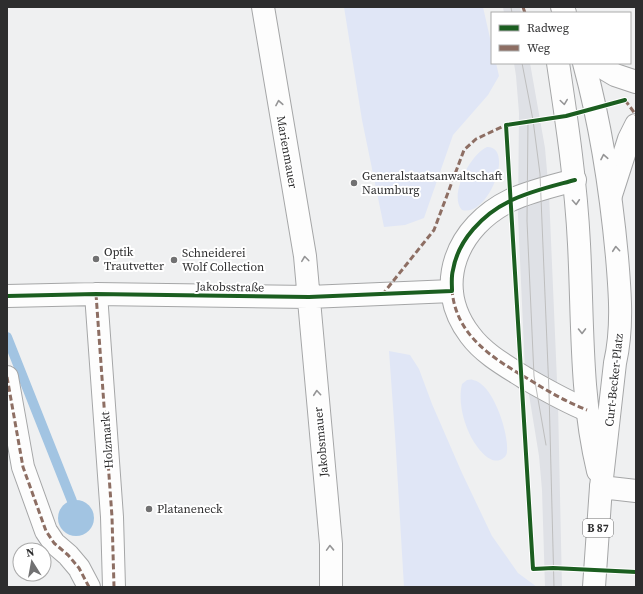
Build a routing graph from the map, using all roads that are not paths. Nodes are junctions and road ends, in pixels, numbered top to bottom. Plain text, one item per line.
1 (263, 7) edge
2 (558, 64) edge
3 (584, 64) edge
4 (597, 64) edge
5 (636, 82) edge
6 (633, 132) edge
7 (575, 180) junction
8 (611, 195) junction
9 (452, 291) junction
10 (96, 294) junction
11 (7, 296) edge
12 (309, 298) junction
13 (7, 377) edge
14 (587, 410) junction
15 (602, 487) junction
16 (636, 491) edge
17 (89, 587) edge
18 (114, 587) edge
19 (331, 587) edge
20 (594, 587) edge

12 -> 1 street, Marienmauer
2 -> 7 street, Curt-Becker-Platz
8 -> 3 street, Curt-Becker-Platz
4 - 5 street
6 - 8 street, Curt-Becker-Platz
7 - 9 street, Curt-Becker-Platz
7 -> 14 street, Curt-Becker-Platz
15 -> 8 street, Curt-Becker-Platz
9 - 12 street, Jakobsstraße
9 - 14 street, Curt-Becker-Platz
10 - 11 street, Jakobsstraße
10 - 12 street, Jakobsstraße
10 - 18 street, Holzmarkt
19 -> 12 street, Jakobsmauer
13 - 17 street
14 - 15 street, Curt-Becker-Platz
15 - 16 street
15 - 20 street, B 87

